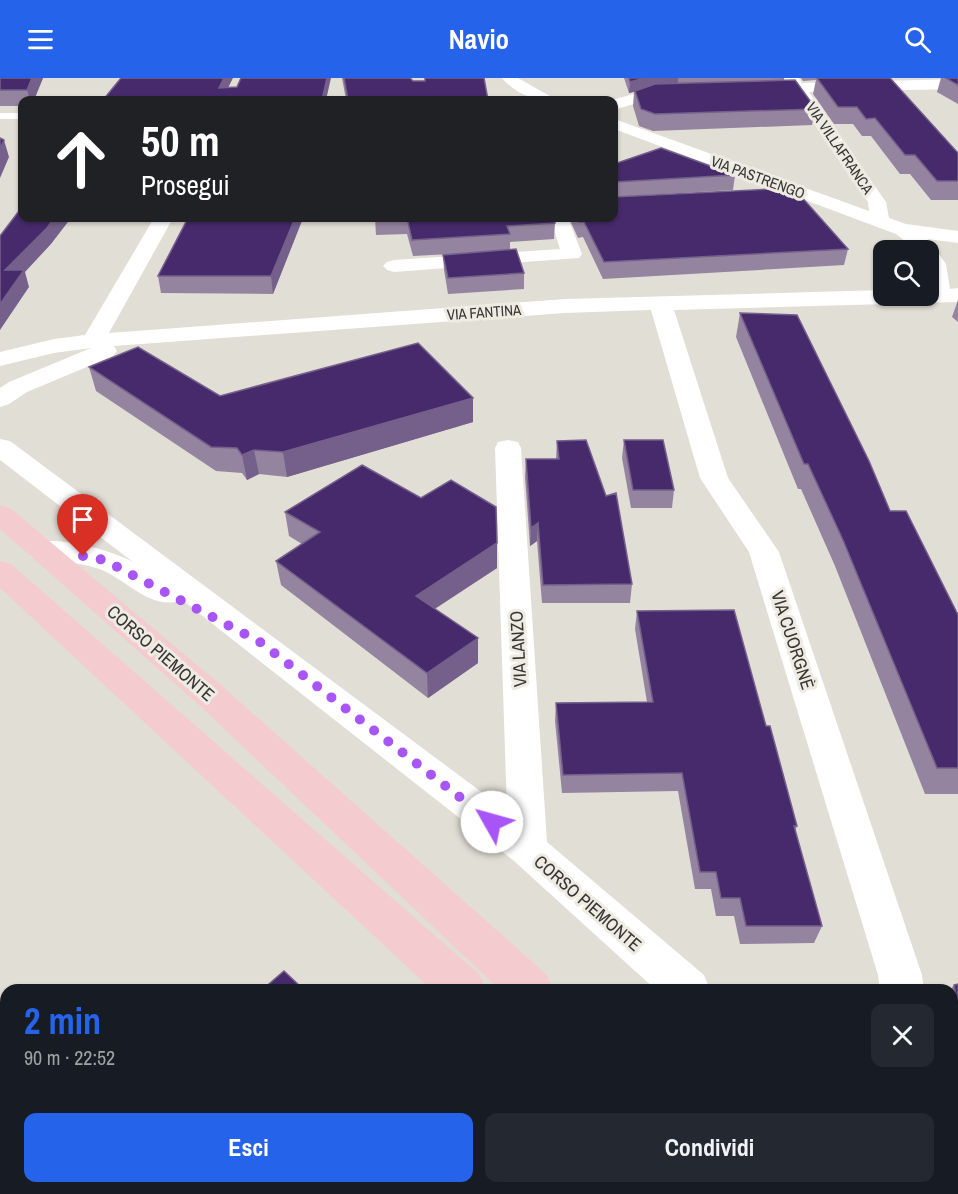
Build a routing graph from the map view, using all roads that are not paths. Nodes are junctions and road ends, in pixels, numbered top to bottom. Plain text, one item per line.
1 (509, 78) edge
2 (905, 82) edge
3 (795, 83) edge
4 (958, 84) edge
5 (744, 89) edge
6 (700, 90) edge
7 (540, 96) edge
8 (618, 104) edge
9 (0, 116) edge
10 (17, 116) edge
11 (618, 125) edge
12 (804, 194) junction
13 (757, 197) edge
14 (880, 221) junction
15 (161, 222) edge
16 (560, 222) edge
17 (903, 230) junction
18 (958, 237) edge
19 (394, 266) dead end
20 (948, 296) edge
21 (660, 302) junction
22 (125, 339) junction
23 (93, 341) junction
24 (4, 360) edge
25 (0, 399) edge
26 (0, 447) edge
27 (508, 448) dead end
28 (0, 514) edge
29 (42, 549) junction
30 (0, 571) edge
31 (260, 642) junction
32 (528, 849) junction
33 (457, 984) edge
34 (524, 984) edge
35 (681, 984) edge
36 (901, 984) edge

1 - 7 street
2 - 3 street
2 - 4 street
3 - 5 street
3 - 14 street, VIA VILLAFRANCA
6 - 8 street
9 - 10 lane
11 - 12 street, VIA PASTRENGO
12 - 13 street
12 - 14 street, VIA PASTRENGO
14 - 17 street, VIA PASTRENGO
15 - 23 street
16 - 19 street
17 - 18 street, VIA PASTRENGO
17 - 20 street, VIA PASTRENGO
20 - 21 street, VIA FANTINA
21 - 22 street, VIA FANTINA
21 - 36 street, VIA CUORGNÈ
22 - 23 street, VIA FANTINA
22 - 25 street
23 - 24 street, VIA FANTINA
26 - 31 street, CORSO PIEMONTE
27 - 32 street, VIA LANZO
28 - 29 main road, CORSO PIEMONTE
29 - 31 street
29 - 34 main road, CORSO PIEMONTE
30 - 33 main road
31 - 32 street, CORSO PIEMONTE
32 - 35 street, CORSO PIEMONTE

